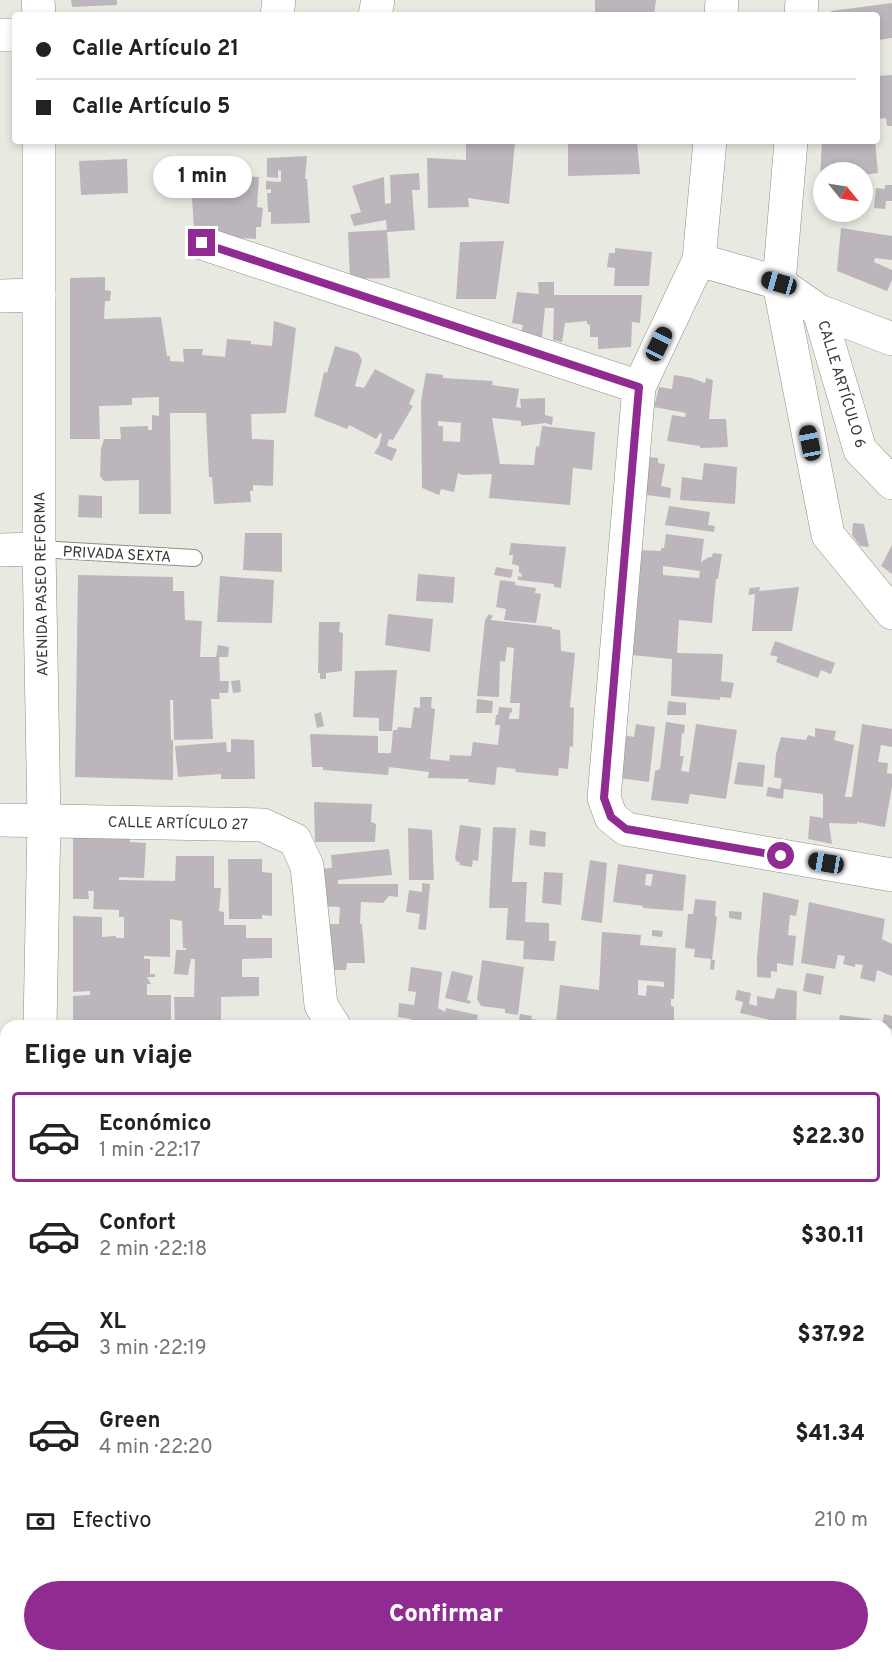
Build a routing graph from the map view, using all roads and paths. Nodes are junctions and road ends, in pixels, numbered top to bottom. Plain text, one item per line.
1 (39, 144) edge
2 (710, 144) edge
3 (791, 144) edge
4 (202, 243) dead end
5 (699, 260) junction
6 (779, 283) junction
7 (39, 295) junction
8 (0, 296) edge
9 (819, 311) junction
10 (892, 339) edge
11 (639, 387) junction
12 (892, 483) edge
13 (39, 549) junction
14 (0, 550) edge
15 (194, 558) dead end
16 (892, 613) edge
17 (0, 820) edge
18 (44, 820) junction
19 (892, 875) edge
20 (40, 1020) edge
21 (330, 1020) edge

1 - 7 street, AVENIDA PASEO REFORMA
2 - 5 street
3 - 6 street
4 - 11 street
5 - 6 street
5 - 11 street
6 - 9 street
6 - 16 street
7 - 8 street
7 - 13 street, AVENIDA PASEO REFORMA
9 - 10 street
9 - 12 street, CALLE ARTÍCULO 6
11 - 19 street
13 - 14 street
13 - 15 lane, PRIVADA SEXTA
13 - 18 street, AVENIDA PASEO REFORMA
17 - 18 street, CALLE ARTÍCULO 27
18 - 20 street, AVENIDA PASEO REFORMA
18 - 21 street, CALLE ARTÍCULO 27

